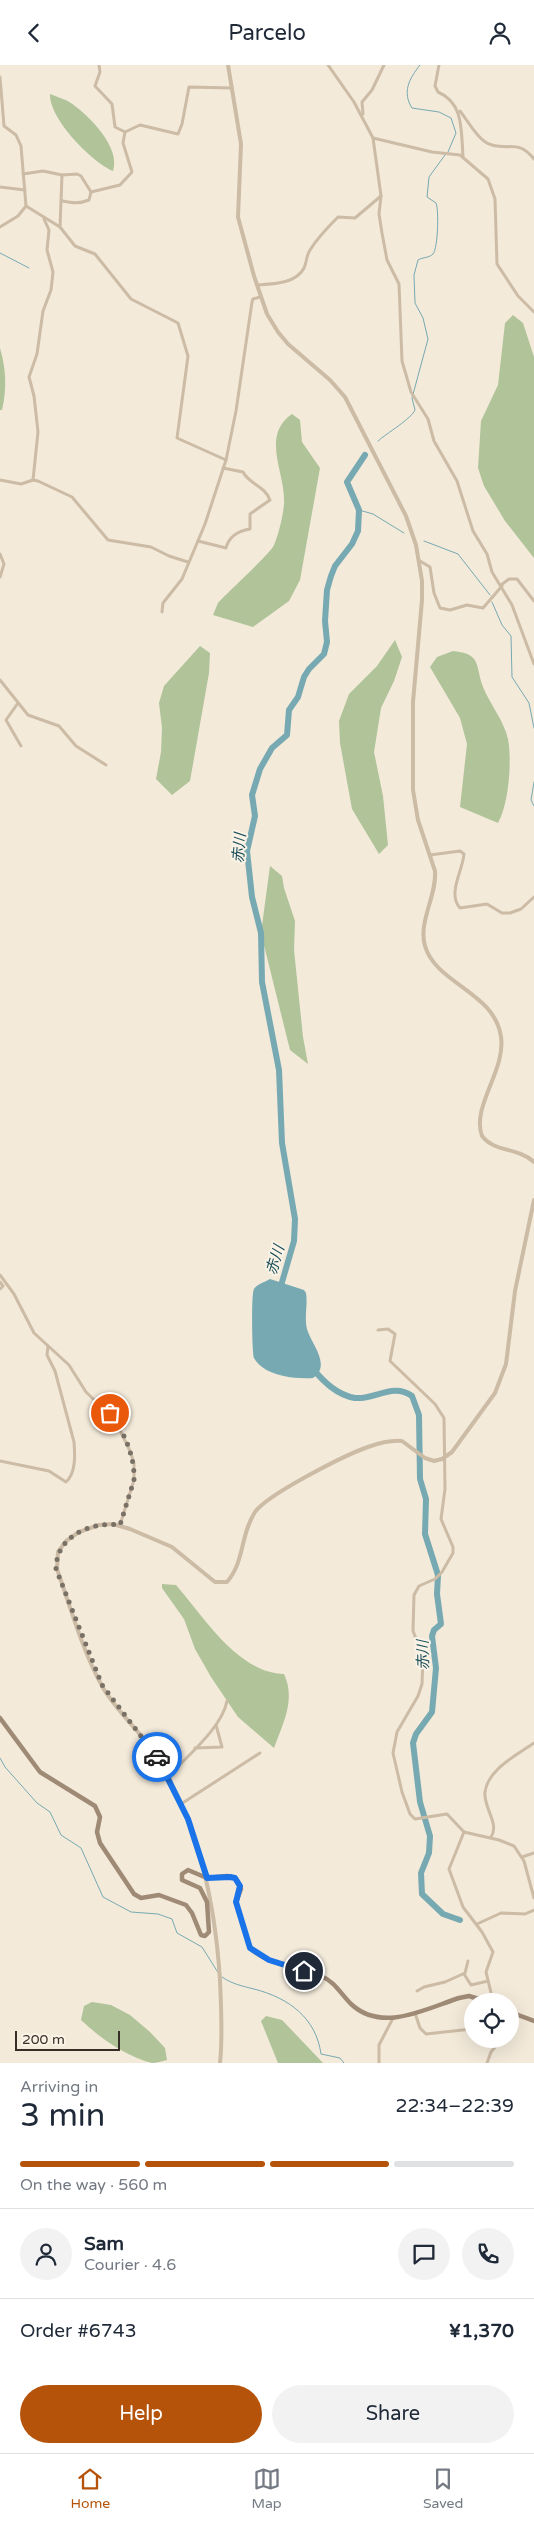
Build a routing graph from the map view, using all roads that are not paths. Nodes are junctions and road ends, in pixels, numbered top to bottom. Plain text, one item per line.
1 (99, 65) edge
2 (228, 65) edge
3 (328, 65) edge
4 (384, 65) edge
5 (439, 65) edge
6 (0, 77) edge
7 (232, 88) junction
8 (459, 111) junction
9 (363, 115) junction
10 (124, 132) junction
11 (373, 138) junction
12 (463, 156) junction
13 (534, 159) edge
14 (23, 174) junction
15 (62, 175) junction
16 (0, 187) edge
17 (25, 190) junction
18 (91, 192) junction
19 (382, 197) junction
20 (62, 201) junction
21 (26, 207) junction
22 (44, 219) junction
23 (0, 227) edge
24 (60, 227) junction
25 (257, 285) junction
26 (260, 297) junction
27 (534, 312) edge
28 (226, 460) junction
29 (223, 468) junction
30 (0, 480) edge
31 (32, 480) junction
32 (198, 541) junction
33 (0, 554) edge
34 (420, 561) junction
35 (188, 562) junction
36 (0, 577) edge
37 (502, 585) junction
38 (534, 601) edge
39 (162, 612) dead end
40 (534, 664) edge
41 (0, 681) edge
42 (18, 703) junction
43 (21, 746) dead end
44 (106, 765) dead end
45 (430, 855) junction
46 (534, 897) edge
47 (534, 1161) edge
48 (534, 1200) edge
49 (0, 1278) edge
50 (0, 1289) edge
51 (378, 1330) dead end
52 (48, 1346) junction
53 (445, 1457) junction
54 (0, 1461) edge
55 (120, 1525) junction
56 (227, 1701) dead end
57 (0, 1718) edge
58 (216, 1725) junction
59 (534, 1743) edge
60 (195, 1748) junction
61 (260, 1753) dead end
62 (168, 1777) junction
63 (181, 1805) junction
64 (464, 1832) junction
65 (491, 1837) junction
66 (534, 1853) edge
67 (522, 1857) junction
68 (207, 1878) junction
69 (534, 1898) edge
70 (534, 1910) edge
71 (477, 1925) junction
72 (468, 1961) dead end
73 (464, 1974) junction
74 (488, 1981) junction
75 (417, 1991) dead end
76 (491, 1993) edge
77 (464, 1997) edge
78 (415, 2013) junction
79 (519, 2015) edge
80 (392, 2020) junction
81 (534, 2021) edge
82 (464, 2030) edge
83 (494, 2048) edge
84 (220, 2063) edge
85 (379, 2063) edge
86 (487, 2063) edge

1 - 10 street
2 - 7 street
3 - 9 street
4 - 9 street
5 - 8 street
6 - 14 street
7 - 10 street
7 - 25 street
8 - 12 street
8 - 13 street
9 - 11 street
10 - 18 street
11 - 12 street
11 - 19 street
12 - 27 street
14 - 15 street
14 - 17 street
15 - 18 street
15 - 20 street
16 - 17 street
17 - 21 street
18 - 20 street
19 - 25 street
19 - 37 street
20 - 24 street
21 - 22 street
21 - 23 street
22 - 24 street
22 - 31 street
24 - 28 street
25 - 26 street
26 - 28 street
26 - 34 street
28 - 29 street
29 - 32 street
29 - 32 street
30 - 31 street
31 - 35 street
32 - 35 street
33 - 36 street
34 - 37 street
34 - 45 street
35 - 39 street
37 - 38 street
37 - 40 street
41 - 42 street
42 - 43 street
42 - 44 street
45 - 46 street
45 - 47 street
48 - 53 street
49 - 50 street
49 - 52 street
51 - 53 street
52 - 54 street
52 - 55 street
53 - 55 street
53 - 64 street
55 - 62 street
56 - 58 street
57 - 68 main road
58 - 60 street
58 - 60 street
59 - 65 street
60 - 62 street
61 - 63 street
62 - 63 street
63 - 68 street
64 - 65 street
64 - 71 street
65 - 67 street
66 - 67 street
67 - 69 street
68 - 80 main road
68 - 84 street
70 - 71 street
71 - 74 street
72 - 73 street
73 - 74 street
73 - 75 street
74 - 76 street
77 - 78 main road
78 - 80 main road
78 - 82 street
79 - 81 main road
80 - 85 street
83 - 86 street

